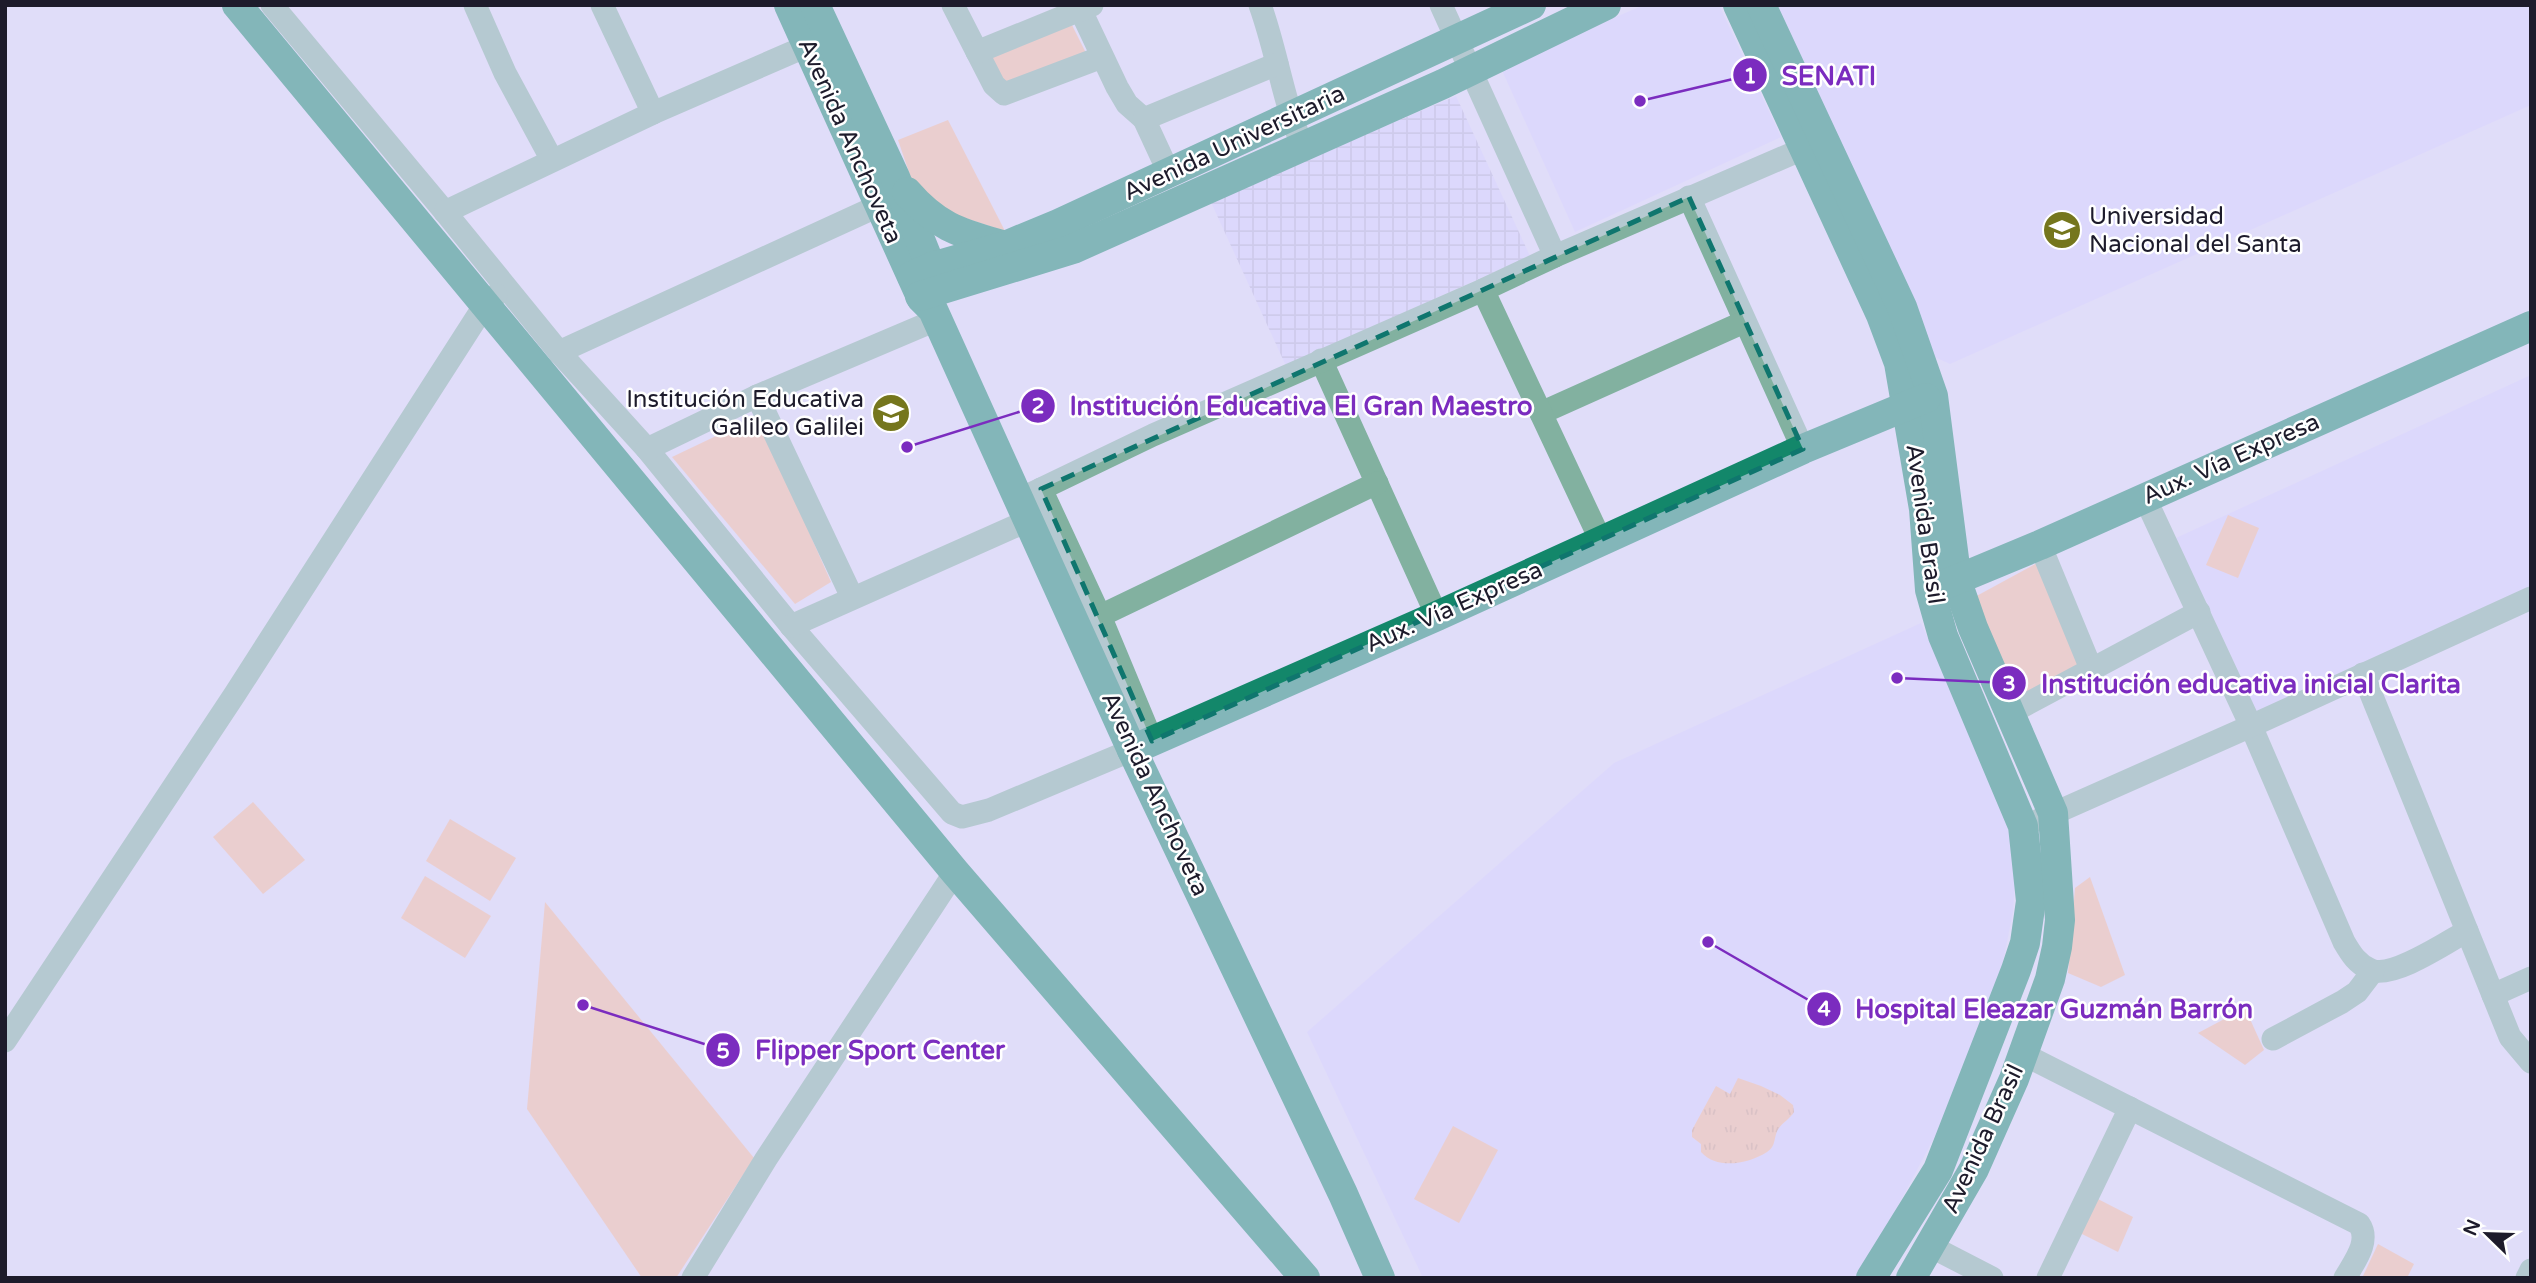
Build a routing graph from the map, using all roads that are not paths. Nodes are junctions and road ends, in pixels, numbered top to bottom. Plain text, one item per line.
1 (237, 5) edge
2 (272, 5) edge
3 (475, 5) edge
4 (602, 5) edge
5 (789, 5) edge
6 (815, 5) edge
7 (953, 5) edge
8 (1260, 5) edge
9 (1441, 5) edge
10 (1531, 5) edge
11 (1606, 5) edge
12 (1738, 5) edge
13 (1761, 5) edge
14 (1087, 8) edge
15 (1457, 39) junction
16 (807, 46) junction
17 (977, 52) junction
18 (1102, 57) junction
19 (1277, 64) junction
20 (1470, 69) junction
21 (653, 113) junction
22 (1291, 118) junction
23 (1144, 119) junction
24 (1303, 147) junction
25 (1805, 148) junction
26 (552, 160) junction
27 (1169, 173) junction
28 (895, 177) junction
29 (1689, 197) junction
30 (878, 206) junction
31 (445, 212) junction
32 (1005, 246) junction
33 (1555, 256) junction
34 (1483, 290) junction
35 (929, 293) junction
36 (496, 295) junction
37 (1744, 322) junction
38 (2531, 326) edge
39 (559, 352) junction
40 (1321, 360) junction
41 (757, 396) junction
42 (1920, 400) junction
43 (1541, 413) junction
44 (647, 449) junction
45 (1803, 449) junction
46 (1377, 483) junction
47 (2145, 498) junction
48 (1029, 503) junction
49 (1601, 541) junction
50 (2040, 545) junction
51 (1944, 586) junction
52 (852, 597) junction
53 (2531, 598) edge
54 (2199, 612) junction
55 (1437, 616) junction
56 (1088, 620) junction
57 (791, 626) junction
58 (2092, 671) junction
59 (2362, 674) junction
60 (2010, 713) junction
61 (2251, 726) junction
62 (1142, 745) junction
63 (2053, 813) junction
64 (2023, 827) junction
65 (955, 872) junction
66 (2467, 931) junction
67 (2016, 970) junction
68 (2373, 971) junction
69 (2531, 978) edge
70 (2050, 979) junction
71 (2493, 995) junction
72 (2273, 1039) dead end
73 (5, 1041) edge
74 (2023, 1054) junction
75 (2531, 1062) edge
76 (2130, 1108) junction
77 (1930, 1246) junction
78 (2531, 1269) edge
79 (693, 1278) edge
80 (1306, 1278) edge
81 (1380, 1278) edge
82 (1871, 1278) edge
83 (1911, 1278) edge
84 (1992, 1278) edge
85 (2048, 1278) edge
86 (2345, 1278) edge
87 (2527, 1278) edge

1 - 36 main road
2 - 31 street
3 - 26 street
4 - 21 street
5 - 16 main road, Avenida Anchoveta
6 - 28 main road, Avenida Anchoveta
7 - 17 street
8 - 19 street
9 - 15 street
10 - 15 main road, Avenida Universitaria
11 - 20 main road
12 - 25 main road, Avenida Brasil
13 - 42 main road, Avenida Brasil
14 - 17 street
14 - 18 street
15 - 20 street
15 - 22 main road, Avenida Universitaria
16 - 21 street
16 - 30 main road, Avenida Anchoveta
17 - 18 street
18 - 23 street
19 - 22 street
19 - 23 street
20 - 24 main road
20 - 33 street
21 - 26 street
22 - 24 street
22 - 27 main road, Avenida Universitaria
23 - 27 street
24 - 35 main road
25 - 29 street
25 - 42 main road, Avenida Brasil
26 - 31 street
27 - 32 main road, Avenida Universitaria
28 - 32 main road
28 - 35 main road, Avenida Anchoveta
29 - 33 street
29 - 37 street
30 - 35 main road, Avenida Anchoveta
30 - 39 street
31 - 36 street
32 - 35 main road, Avenida Universitaria
33 - 34 street
34 - 40 street
34 - 43 street
35 - 41 street
35 - 48 main road, Avenida Anchoveta
36 - 39 street
36 - 65 main road
36 - 73 street
37 - 43 street
37 - 45 street
38 - 47 main road, Aux. Vía Expresa
39 - 44 street
40 - 46 street
40 - 48 street
41 - 44 street
41 - 52 street
42 - 45 main road, Aux. Vía Expresa
42 - 51 main road, Avenida Brasil
43 - 49 street
44 - 57 street
45 - 49 main road, Aux. Vía Expresa
46 - 55 street
46 - 56 street
47 - 50 main road, Aux. Vía Expresa
47 - 54 street
48 - 52 street
48 - 56 main road, Avenida Anchoveta
49 - 55 main road, Aux. Vía Expresa
50 - 51 main road, Aux. Vía Expresa
50 - 58 street
51 - 60 main road, Avenida Brasil
51 - 64 main road, Avenida Brasil
52 - 57 street
53 - 59 street
54 - 58 street
54 - 61 street
55 - 62 main road, Aux. Vía Expresa
56 - 62 main road, Avenida Anchoveta
57 - 62 street, Aux. Vía Expresa
58 - 60 street
59 - 61 street
59 - 66 street
60 - 63 main road, Avenida Brasil
61 - 63 street
61 - 68 street
62 - 81 main road, Avenida Anchoveta
63 - 64 street
63 - 70 main road, Avenida Brasil
64 - 67 main road, Avenida Brasil
65 - 79 street
65 - 80 main road
66 - 68 street
66 - 71 street
67 - 70 main road
67 - 82 main road, Avenida Brasil
68 - 72 street
69 - 71 street
70 - 74 main road, Avenida Brasil
71 - 75 street
74 - 76 street
74 - 77 main road, Avenida Brasil
76 - 85 street
76 - 86 street
77 - 83 main road, Avenida Brasil
77 - 84 street
78 - 87 street

